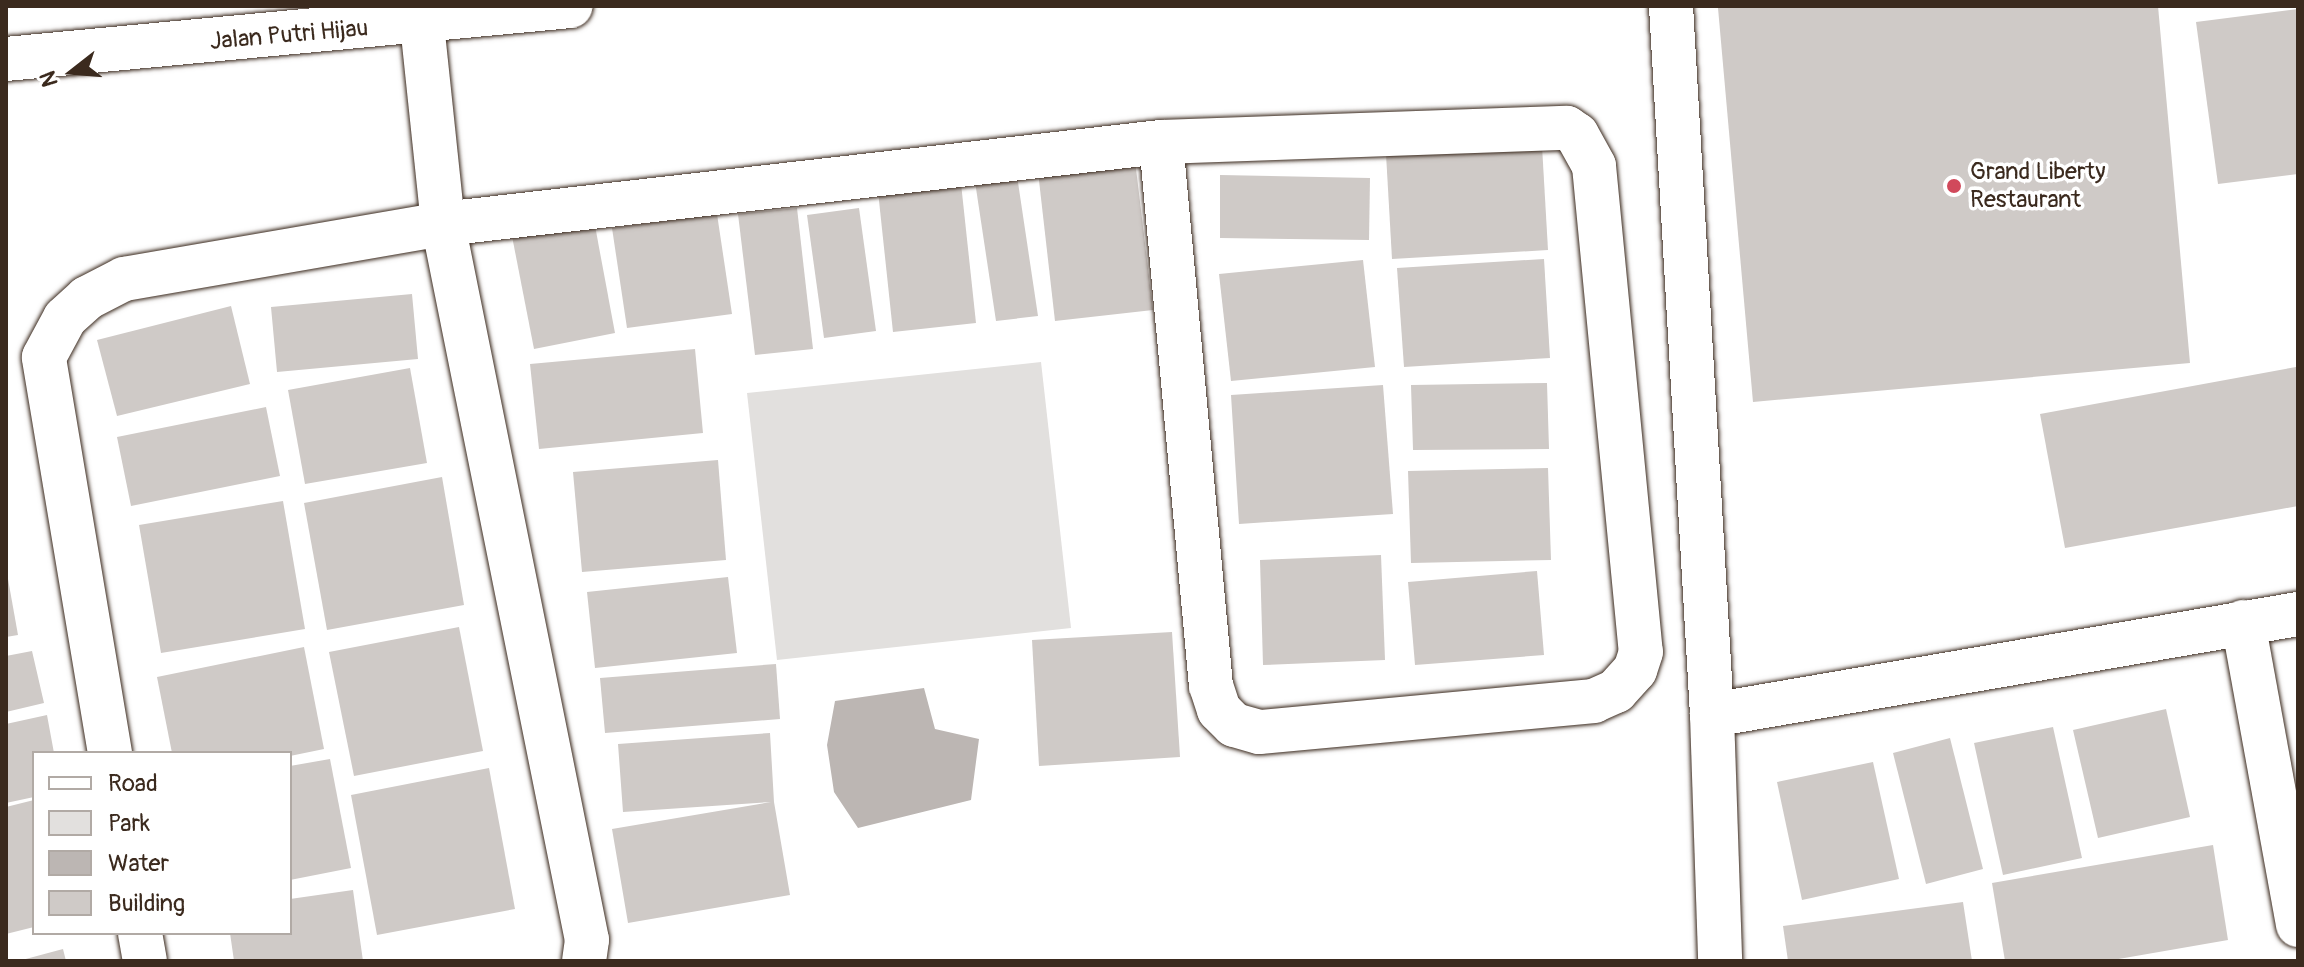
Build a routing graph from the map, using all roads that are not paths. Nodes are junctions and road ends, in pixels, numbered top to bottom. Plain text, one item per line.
1 (571, 6) edge
2 (1671, 6) edge
3 (422, 24) junction
4 (6, 59) edge
5 (1161, 142) junction
6 (443, 224) junction
7 (2298, 614) edge
8 (2243, 622) junction
9 (1712, 715) junction
10 (110, 751) edge
11 (2298, 925) edge
12 (140, 935) edge
13 (145, 961) edge
14 (584, 961) edge
15 (1720, 961) edge

1 - 3 street, Jalan Putri Hijau
2 - 9 street
3 - 4 street, Jalan Putri Hijau
3 - 6 street
5 - 5 street
5 - 6 street
6 - 10 street
6 - 14 street
7 - 8 street
8 - 9 street
8 - 11 street
9 - 15 street
12 - 13 street

